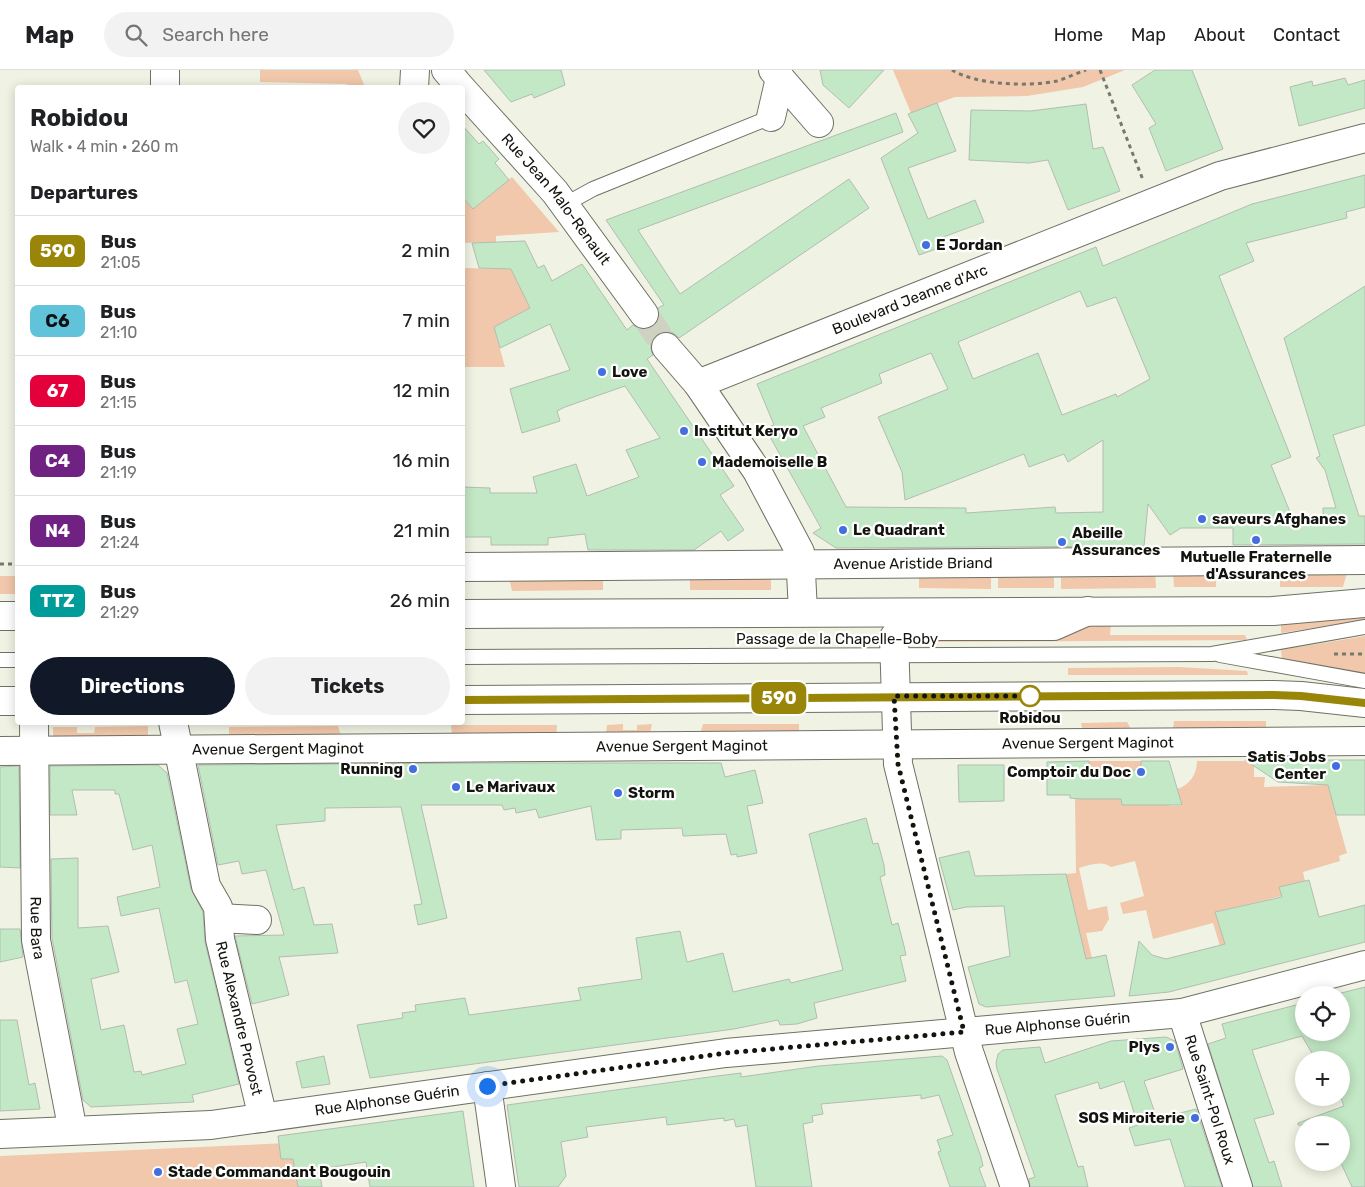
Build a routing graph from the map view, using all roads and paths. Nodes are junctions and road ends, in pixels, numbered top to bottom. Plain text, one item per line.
1 (165, 70) edge
2 (414, 70) edge
3 (446, 70) edge
4 (952, 70) edge
5 (1086, 70) edge
6 (1100, 70) edge
7 (776, 74) edge
8 (165, 85) edge
9 (414, 85) edge
10 (459, 85) edge
11 (465, 91) edge
12 (771, 117) joint
13 (819, 123) dead end
14 (1365, 138) edge
15 (1152, 204) junction
16 (564, 205) junction
17 (644, 314) tunnel mouth
18 (666, 347) tunnel mouth
19 (698, 384) junction
20 (1365, 560) edge
21 (0, 564) edge
22 (15, 564) edge
23 (802, 564) junction
24 (465, 567) edge
25 (1365, 603) edge
26 (803, 612) junction
27 (1088, 612) junction
28 (465, 614) edge
29 (0, 616) edge
30 (15, 616) edge
31 (1365, 627) edge
32 (1212, 654) junction
33 (893, 655) junction
34 (465, 657) edge
35 (0, 660) edge
36 (15, 660) edge
37 (1365, 682) edge
38 (894, 696) junction
39 (465, 700) edge
40 (0, 701) edge
41 (15, 701) edge
42 (1365, 703) edge
43 (34, 725) edge
44 (173, 725) edge
45 (1365, 741) edge
46 (896, 745) junction
47 (177, 750) junction
48 (0, 751) edge
49 (34, 751) junction
50 (219, 918) junction
51 (257, 920) dead end
52 (1365, 965) edge
53 (1182, 1013) junction
54 (964, 1032) junction
55 (487, 1086) junction
56 (263, 1118) junction
57 (71, 1130) junction
58 (0, 1134) edge
59 (501, 1187) edge
60 (1015, 1187) edge
61 (1238, 1187) edge

1 - 8 street
2 - 9 street
3 - 10 street, Rue Jean Malo-Renault
4 - 5 path
6 - 15 path
7 - 12 street
7 - 13 street
11 - 16 street, Rue Jean Malo-Renault
12 - 16 lane
14 - 15 street, Boulevard Jeanne d'Arc
15 - 19 street, Boulevard Jeanne d'Arc
16 - 17 street, Rue Jean Malo-Renault
18 - 19 street
19 - 23 street
20 - 23 street, Avenue Aristide Briand
21 - 22 path
23 - 24 street, Avenue Aristide Briand
23 - 26 street
25 - 27 street
26 - 27 street
26 - 28 street
27 - 33 street
29 - 30 street
31 - 32 lane
32 - 33 lane, Passage de la Chapelle-Boby
32 - 37 lane
33 - 34 lane, Passage de la Chapelle-Boby
33 - 38 street
35 - 36 lane
38 - 39 street
38 - 42 street
38 - 46 street
40 - 41 street
43 - 49 street, Rue Bara
44 - 47 street, Rue Alexandre Provost
45 - 46 street, Avenue Sergent Maginot
46 - 47 street, Avenue Sergent Maginot
46 - 54 street
47 - 49 street, Avenue Sergent Maginot
47 - 50 street, Rue Alexandre Provost
48 - 49 street, Avenue Sergent Maginot
49 - 57 street, Rue Bara
50 - 51 street, Rue Alexandre Provost
50 - 56 street, Rue Alexandre Provost
52 - 53 street, Rue Alphonse Guérin
53 - 54 street, Rue Alphonse Guérin
53 - 61 street, Rue Saint-Pol Roux
54 - 55 street, Rue Alphonse Guérin
54 - 60 street
55 - 56 street, Rue Alphonse Guérin
55 - 59 street
56 - 57 street, Rue Alphonse Guérin
57 - 58 street, Rue Alphonse Guérin

